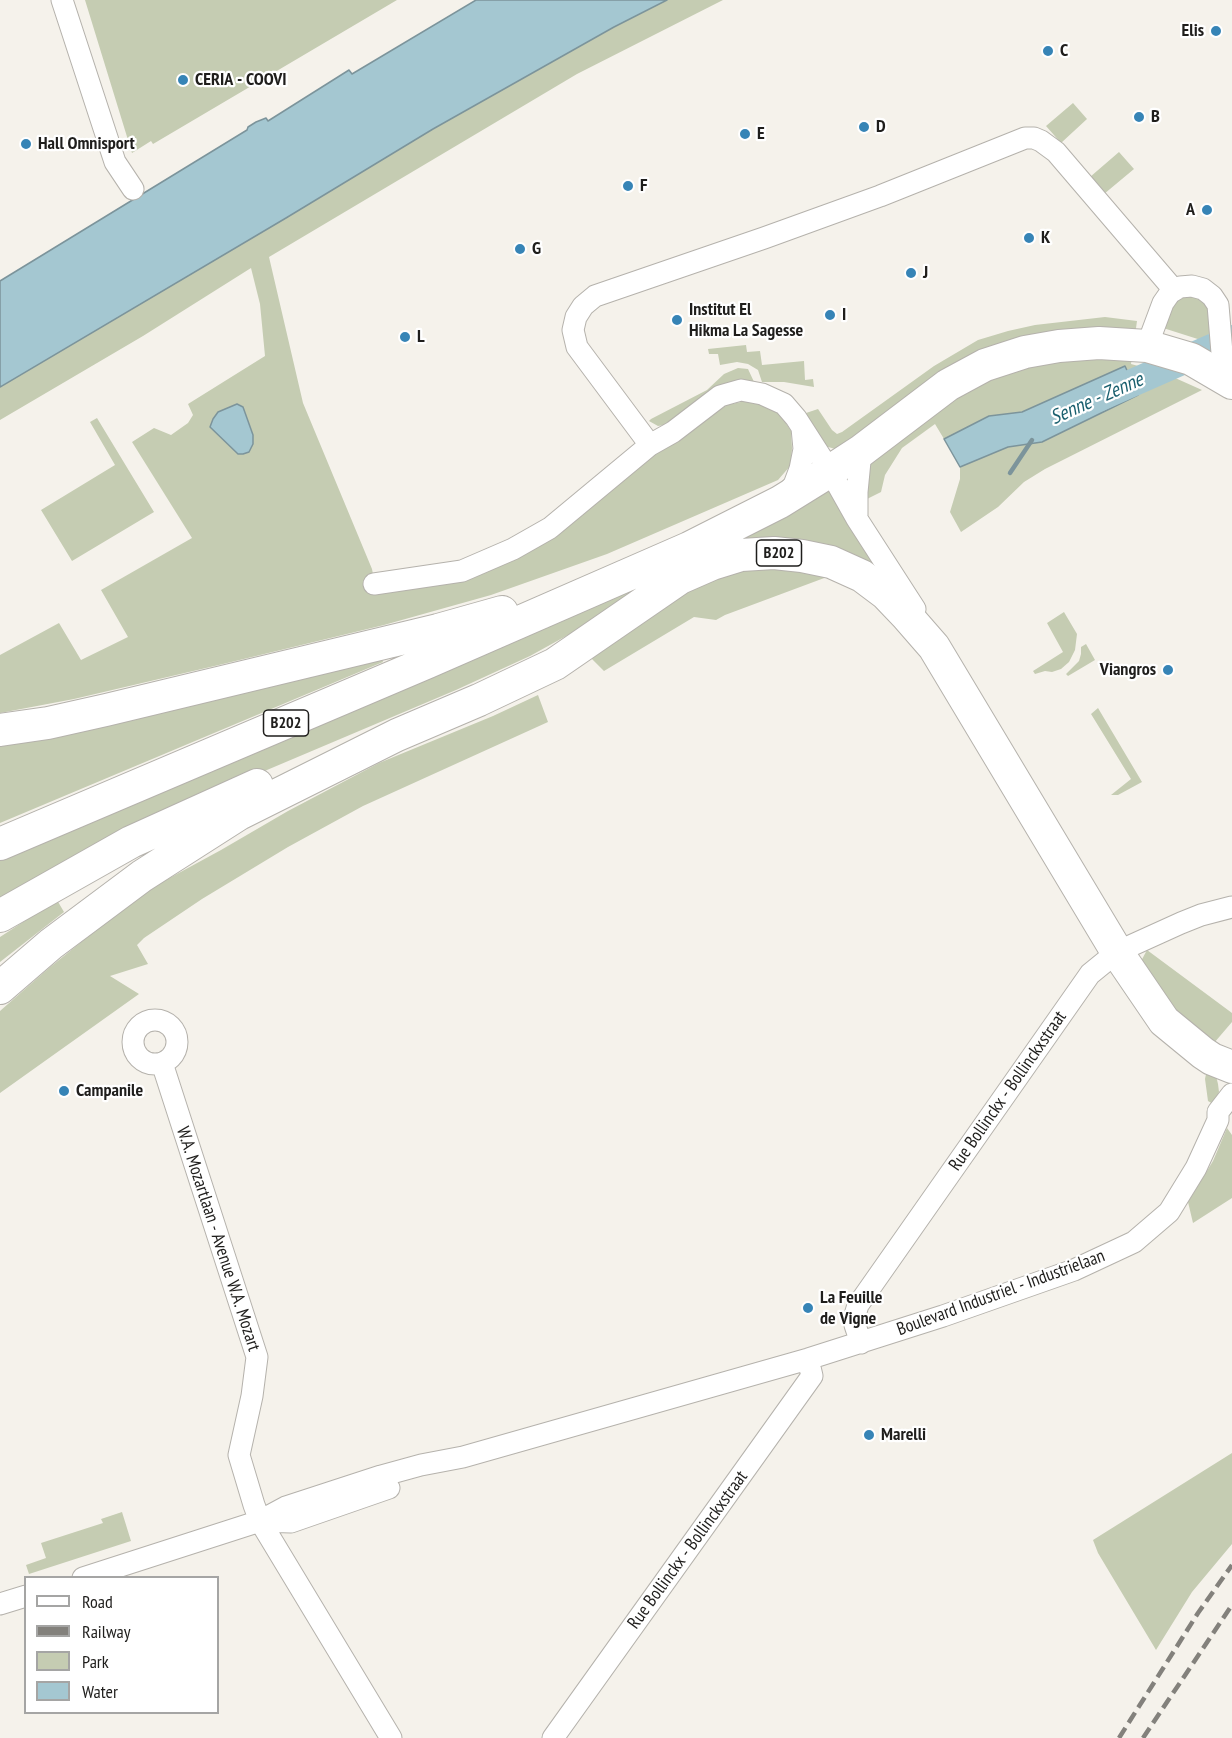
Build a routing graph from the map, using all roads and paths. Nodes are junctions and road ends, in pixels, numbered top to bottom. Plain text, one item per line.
1 (62, 0) edge
2 (133, 189) dead end
3 (1174, 290) junction
4 (1147, 346) junction
5 (1230, 382) edge
6 (801, 428) junction
7 (650, 445) junction
8 (861, 452) junction
9 (830, 471) junction
10 (780, 502) junction
11 (857, 519) junction
12 (374, 584) dead end
13 (571, 598) junction
14 (934, 647) junction
15 (0, 730) edge
16 (397, 735) junction
17 (0, 844) edge
18 (1232, 907) edge
19 (0, 916) edge
20 (1117, 952) junction
21 (0, 988) edge
22 (162, 1063) dead end
23 (1222, 1063) edge
24 (1227, 1107) edge
25 (861, 1343) junction
26 (808, 1359) junction
27 (261, 1521) junction
28 (89, 1576) edge
29 (24, 1597) edge
30 (0, 1604) edge
31 (391, 1738) edge
32 (553, 1738) edge

1 - 2 street
3 - 4 street
3 - 5 street
3 - 7 street
4 - 5 highway, B202
4 - 8 highway, B202
6 - 7 street
6 - 9 street
6 - 10 street
7 - 12 street
8 - 9 highway, B202
8 - 11 street
9 - 10 highway, B202
9 - 11 street
10 - 13 highway, B202
11 - 14 street
13 - 15 highway, B202
13 - 17 highway, B202
14 - 16 highway, B202
14 - 20 highway
16 - 19 highway, B202
16 - 21 highway, B202
18 - 20 street, Rue Bollinckx - Bollinckxstraat
20 - 23 highway
20 - 25 street, Rue Bollinckx - Bollinckxstraat
22 - 27 street, W.A. Mozartlaan - Avenue W.A. Mozart
23 - 24 street, Boulevard Industriel - Industrielaan
24 - 25 street, Boulevard Industriel - Industrielaan
25 - 26 street, Boulevard Industriel - Industrielaan
26 - 27 street, Boulevard Industriel - Industrielaan
26 - 32 street, Rue Bollinckx - Bollinckxstraat
27 - 28 street, Boulevard Industriel - Industrielaan
27 - 31 street, W.A. Mozartlaan - Avenue W.A. Mozart
29 - 30 street

